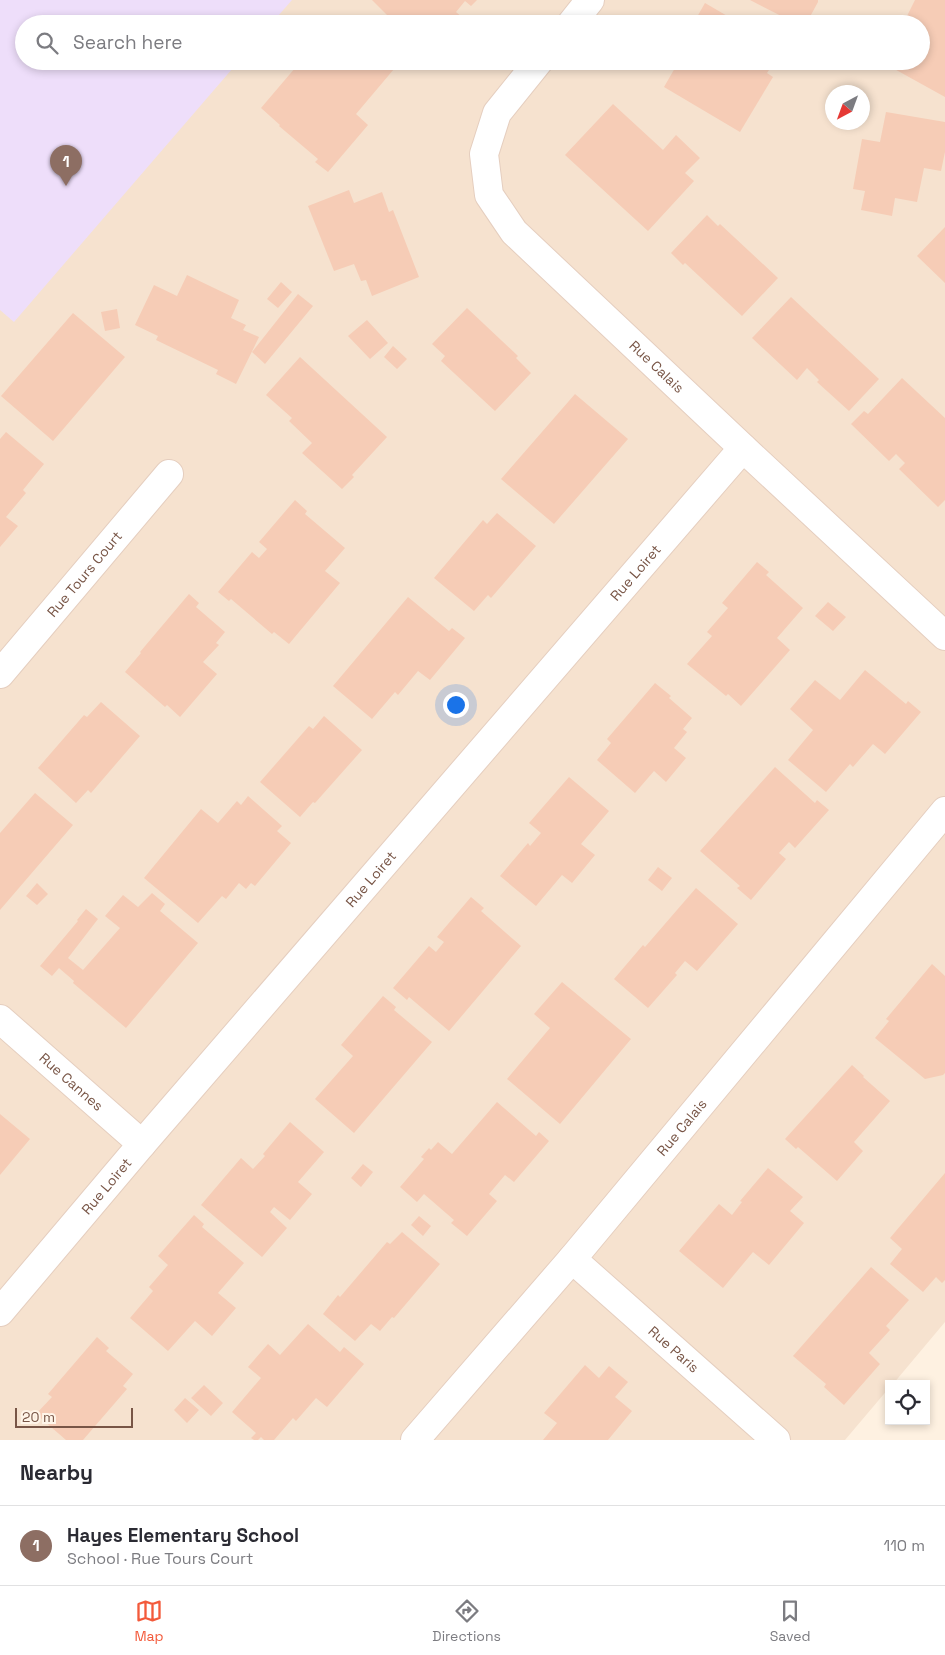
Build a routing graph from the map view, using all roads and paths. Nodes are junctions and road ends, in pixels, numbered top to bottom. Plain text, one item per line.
1 (590, 0) edge
2 (578, 15) edge
3 (532, 70) edge
4 (743, 448) junction
5 (169, 474) dead end
6 (945, 636) edge
7 (0, 674) edge
8 (945, 811) edge
9 (0, 1019) edge
10 (142, 1144) junction
11 (572, 1259) junction
12 (0, 1312) edge
13 (414, 1440) edge
14 (776, 1440) edge

1 - 2 street
3 - 4 street, Rue Calais
4 - 6 street, Rue Calais
4 - 10 street, Rue Loiret
5 - 7 street, Rue Tours Court
8 - 11 street, Rue Calais
9 - 10 street, Rue Cannes
10 - 12 street, Rue Loiret
11 - 13 street, Rue Calais
11 - 14 street, Rue Paris

